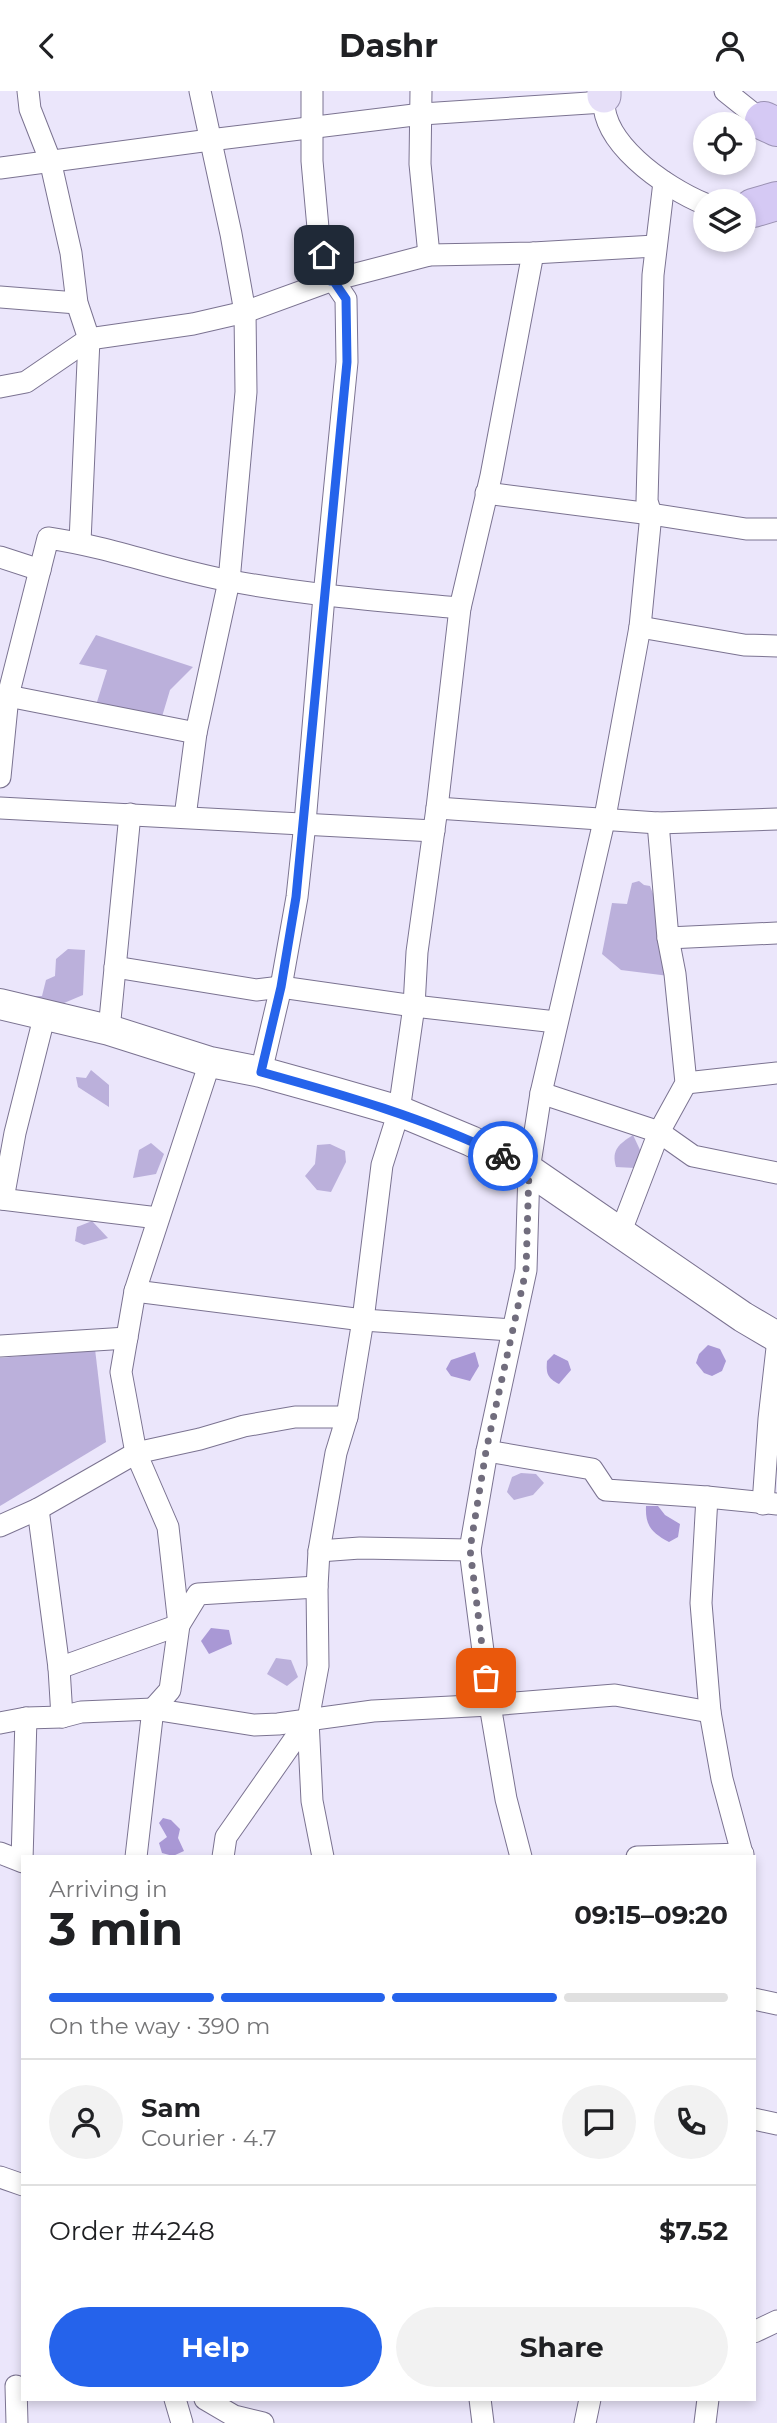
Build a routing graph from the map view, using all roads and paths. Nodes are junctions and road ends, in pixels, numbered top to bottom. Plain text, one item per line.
1 (28, 91) edge
2 (200, 91) edge
3 (312, 91) edge
4 (421, 91) edge
5 (725, 91) edge
6 (604, 95) edge
7 (422, 114) junction
8 (313, 128) junction
9 (773, 128) edge
10 (210, 139) junction
11 (50, 160) junction
12 (0, 168) edge
13 (664, 181) junction
14 (693, 197) edge
15 (655, 246) junction
16 (533, 253) junction
17 (429, 254) junction
18 (332, 281) junction
19 (0, 297) edge
20 (77, 303) junction
21 (245, 312) junction
22 (89, 339) junction
23 (0, 387) edge
24 (486, 493) junction
25 (651, 514) junction
26 (777, 529) edge
27 (80, 542) junction
28 (0, 557) edge
29 (40, 571) junction
30 (229, 581) junction
31 (324, 596) junction
32 (460, 608) junction
33 (640, 627) junction
34 (777, 646) edge
35 (9, 656) edge
36 (8, 696) junction
37 (196, 733) junction
38 (0, 777) edge
39 (0, 808) edge
40 (437, 808) junction
41 (130, 814) junction
42 (186, 817) junction
43 (605, 817) junction
44 (777, 819) edge
45 (305, 823) junction
46 (658, 823) junction
47 (434, 831) junction
48 (777, 933) edge
49 (668, 938) junction
50 (115, 967) junction
51 (281, 987) junction
52 (0, 1004) edge
53 (414, 1006) junction
54 (45, 1014) junction
55 (556, 1022) junction
56 (109, 1030) junction
57 (210, 1062) junction
58 (261, 1072) junction
59 (777, 1073) edge
60 (686, 1083) junction
61 (541, 1093) junction
62 (398, 1111) junction
63 (659, 1132) junction
64 (529, 1170) junction
65 (777, 1173) edge
66 (1, 1199) edge
67 (158, 1218) junction
68 (621, 1231) junction
69 (135, 1291) junction
70 (363, 1320) junction
71 (513, 1330) junction
72 (777, 1337) edge
73 (127, 1338) junction
74 (0, 1346) edge
75 (777, 1348) edge
76 (347, 1417) junction
77 (486, 1451) junction
78 (136, 1453) junction
79 (707, 1497) junction
80 (770, 1504) edge
81 (38, 1509) junction
82 (0, 1526) edge
83 (470, 1549) junction
84 (319, 1551) junction
85 (317, 1587) junction
86 (179, 1625) junction
87 (59, 1668) junction
88 (490, 1705) junction
89 (153, 1709) junction
90 (710, 1713) junction
91 (62, 1717) junction
92 (26, 1718) junction
93 (308, 1720) junction
94 (0, 1723) edge
95 (0, 1853) edge
96 (22, 1855) edge
97 (136, 1855) edge
98 (223, 1855) edge
99 (323, 1855) edge
100 (520, 1855) edge
101 (743, 1855) edge
102 (21, 1861) edge
103 (756, 1999) edge
104 (777, 2004) edge
105 (756, 2119) edge
106 (777, 2124) edge
107 (0, 2177) edge
108 (21, 2184) edge
109 (756, 2316) edge
110 (777, 2320) edge
111 (756, 2331) edge
112 (13, 2386) edge
113 (176, 2401) edge
114 (208, 2401) edge
115 (480, 2401) edge
116 (590, 2401) edge
117 (708, 2401) edge
118 (17, 2423) edge
119 (182, 2423) edge
120 (262, 2423) edge
121 (483, 2423) edge
122 (585, 2423) edge
123 (705, 2423) edge

1 - 11 street
2 - 10 street
3 - 8 street
4 - 7 street
5 - 9 street
6 - 7 street
6 - 13 street
7 - 8 street
7 - 17 street
8 - 10 street
8 - 18 street
10 - 11 street
10 - 21 street
11 - 12 street
11 - 20 street
13 - 14 street
13 - 15 street
15 - 16 street
15 - 25 street
16 - 17 street
16 - 24 street
17 - 18 street
18 - 21 street
18 - 31 street
19 - 20 street
20 - 22 street
21 - 22 street
21 - 30 street
22 - 23 street
22 - 27 street
24 - 25 street
24 - 32 street
25 - 26 street
25 - 33 street
27 - 29 street
27 - 30 street
28 - 29 street
29 - 35 street
30 - 31 street
30 - 37 street
31 - 32 street
31 - 45 street
32 - 40 street
33 - 34 street
33 - 43 street
35 - 36 street
36 - 37 street
36 - 38 street
37 - 42 street
39 - 41 street
40 - 43 street
40 - 47 street
41 - 42 street
41 - 50 street
42 - 45 street
43 - 46 street
43 - 55 street
44 - 46 street
45 - 47 street
45 - 51 street
46 - 49 street
47 - 53 street
48 - 49 street
49 - 60 street
50 - 51 street
50 - 56 street
51 - 53 street
51 - 58 street
52 - 54 street
53 - 55 street
53 - 62 street
54 - 56 street
54 - 66 street
55 - 61 street
56 - 57 street
57 - 58 street
57 - 67 street
58 - 62 street
59 - 60 street
60 - 63 street
61 - 63 street
61 - 64 street
62 - 64 street
62 - 70 street
63 - 65 street
63 - 68 street
64 - 68 street
64 - 71 street
66 - 67 street
67 - 69 street
68 - 72 street
69 - 70 street
69 - 73 street
70 - 71 street
70 - 76 street
71 - 77 street
73 - 74 street
73 - 78 street
75 - 80 street
76 - 78 street
76 - 84 street
77 - 79 street
77 - 83 street
78 - 81 street
78 - 86 street
79 - 80 street
79 - 90 street
81 - 82 street
81 - 87 street
83 - 84 street
83 - 88 street
84 - 85 street
85 - 86 street
85 - 93 street
86 - 87 street
86 - 89 street
87 - 91 street
88 - 90 street
88 - 93 street
88 - 100 street
89 - 91 street
89 - 93 street
89 - 97 street
90 - 101 street
91 - 92 street
92 - 94 street
92 - 96 street
93 - 98 street
93 - 99 street
95 - 102 street
103 - 104 street
105 - 106 street
107 - 108 street
109 - 110 street
110 - 111 street
112 - 118 street
113 - 119 street
114 - 120 street
115 - 121 street
116 - 122 street
117 - 123 street

